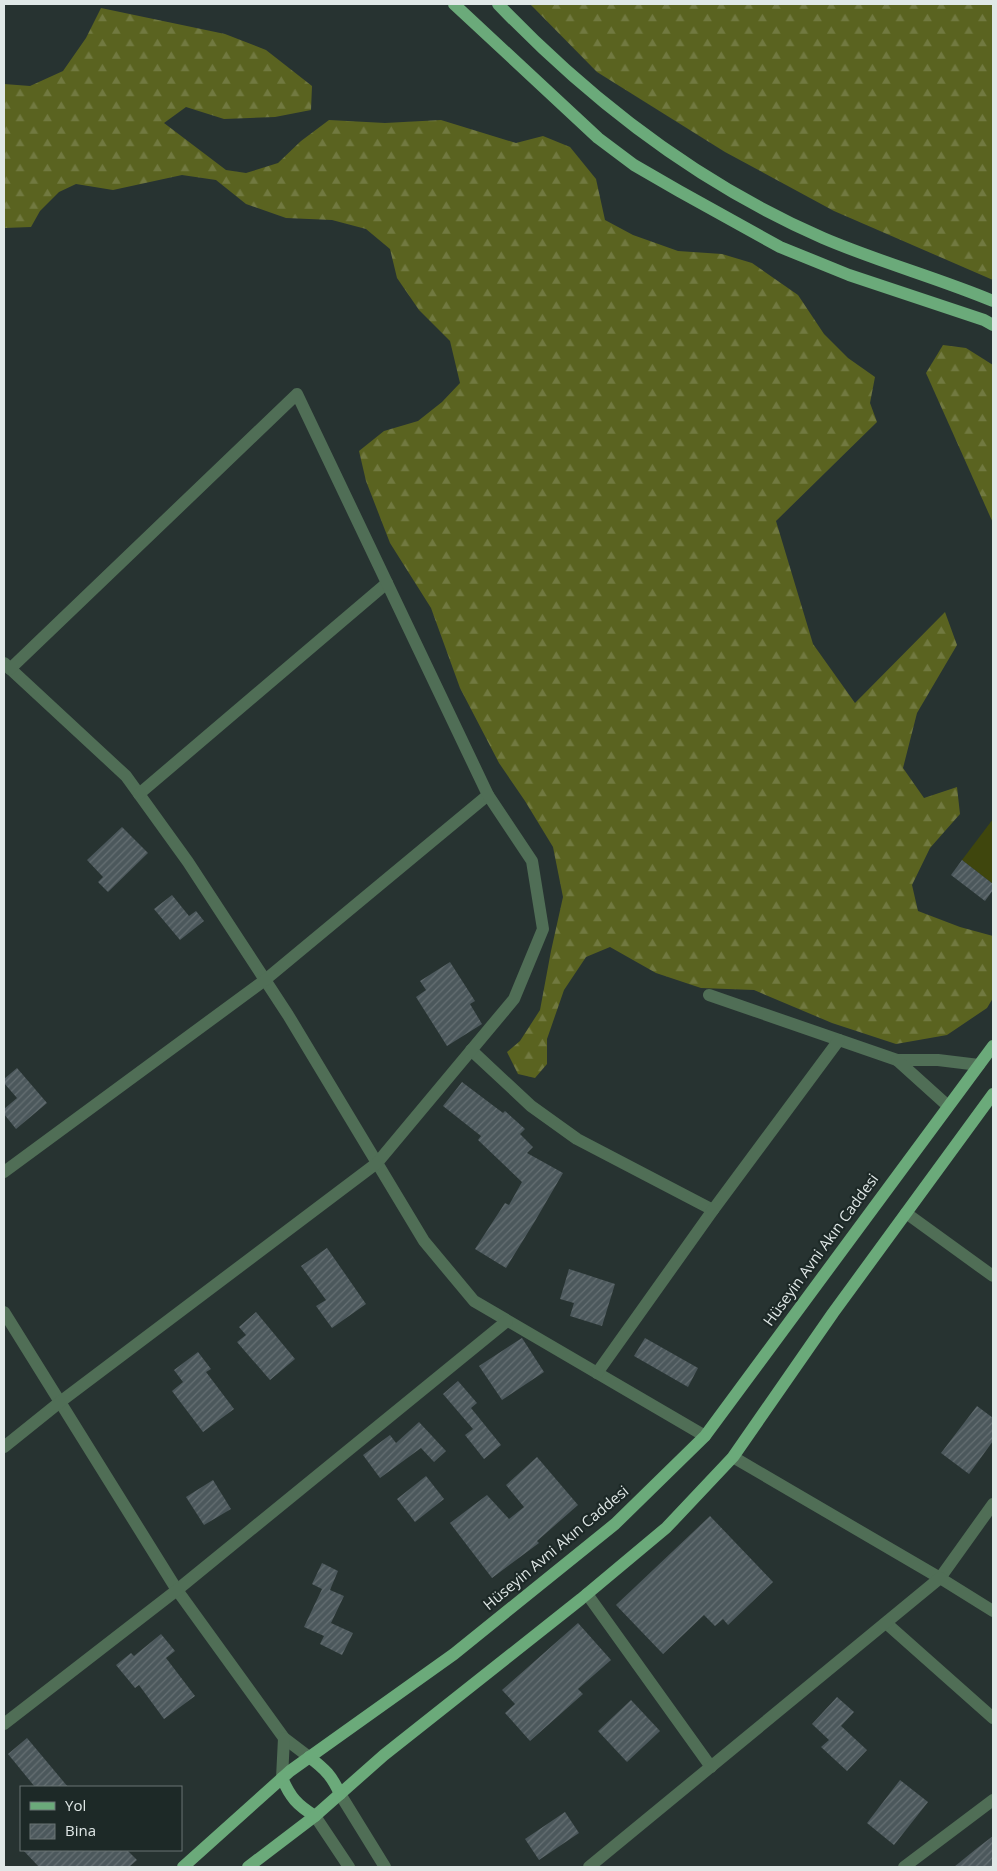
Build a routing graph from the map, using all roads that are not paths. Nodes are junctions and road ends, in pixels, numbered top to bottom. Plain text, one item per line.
1 (454, 4) edge
2 (498, 4) edge
3 (993, 301) edge
4 (993, 324) edge
5 (387, 583) junction
6 (7, 666) edge
7 (139, 794) junction
8 (488, 795) junction
9 (265, 980) junction
10 (709, 996) dead end
11 (839, 1040) junction
12 (993, 1046) edge
13 (471, 1050) junction
14 (898, 1060) junction
15 (979, 1065) junction
16 (993, 1094) edge
17 (948, 1106) junction
18 (377, 1163) junction
19 (4, 1172) edge
20 (713, 1210) junction
21 (906, 1213) junction
22 (993, 1276) edge
23 (4, 1312) edge
24 (507, 1321) junction
25 (598, 1374) junction
26 (60, 1402) junction
27 (705, 1436) junction
28 (4, 1447) edge
29 (733, 1457) junction
30 (993, 1504) edge
31 (940, 1578) junction
32 (177, 1590) junction
33 (587, 1594) junction
34 (993, 1611) edge
35 (886, 1623) junction
36 (993, 1718) edge
37 (4, 1724) edge
38 (284, 1738) junction
39 (309, 1757) junction
40 (711, 1767) junction
41 (282, 1778) junction
42 (340, 1794) junction
43 (993, 1800) edge
44 (315, 1816) junction
45 (183, 1867) edge
46 (248, 1867) edge
47 (349, 1867) edge
48 (385, 1867) edge
49 (589, 1867) edge
50 (904, 1867) edge

1 - 4 main road
2 - 3 main road
5 - 6 street
5 - 7 street
5 - 8 street
6 - 7 street
7 - 9 street
8 - 9 street
8 - 13 street
9 - 18 street
9 - 19 street
10 - 11 street
11 - 14 street
11 - 20 street
12 - 15 main road, Hüseyin Avni Akın Caddesi
13 - 18 street
13 - 20 street
14 - 15 street
14 - 17 street
15 - 17 main road, Hüseyin Avni Akın Caddesi
16 - 21 main road
17 - 27 main road, Hüseyin Avni Akın Caddesi
18 - 24 street
18 - 26 street
20 - 25 street
21 - 22 street
21 - 29 main road
23 - 26 street
24 - 25 street
24 - 32 street
25 - 27 street
26 - 28 street
26 - 32 street
27 - 39 main road, Hüseyin Avni Akın Caddesi
29 - 31 street
29 - 33 main road
30 - 31 street
31 - 34 street
31 - 35 street
32 - 37 street
32 - 38 street
33 - 40 street
33 - 42 main road
35 - 36 street
35 - 40 street
38 - 39 street
38 - 41 street
39 - 41 main road, Hüseyin Avni Akın Caddesi
39 - 42 main road
40 - 49 street
41 - 44 main road
41 - 45 main road, Hüseyin Avni Akın Caddesi
42 - 44 main road
42 - 48 street
43 - 50 street
44 - 46 main road
44 - 47 street

